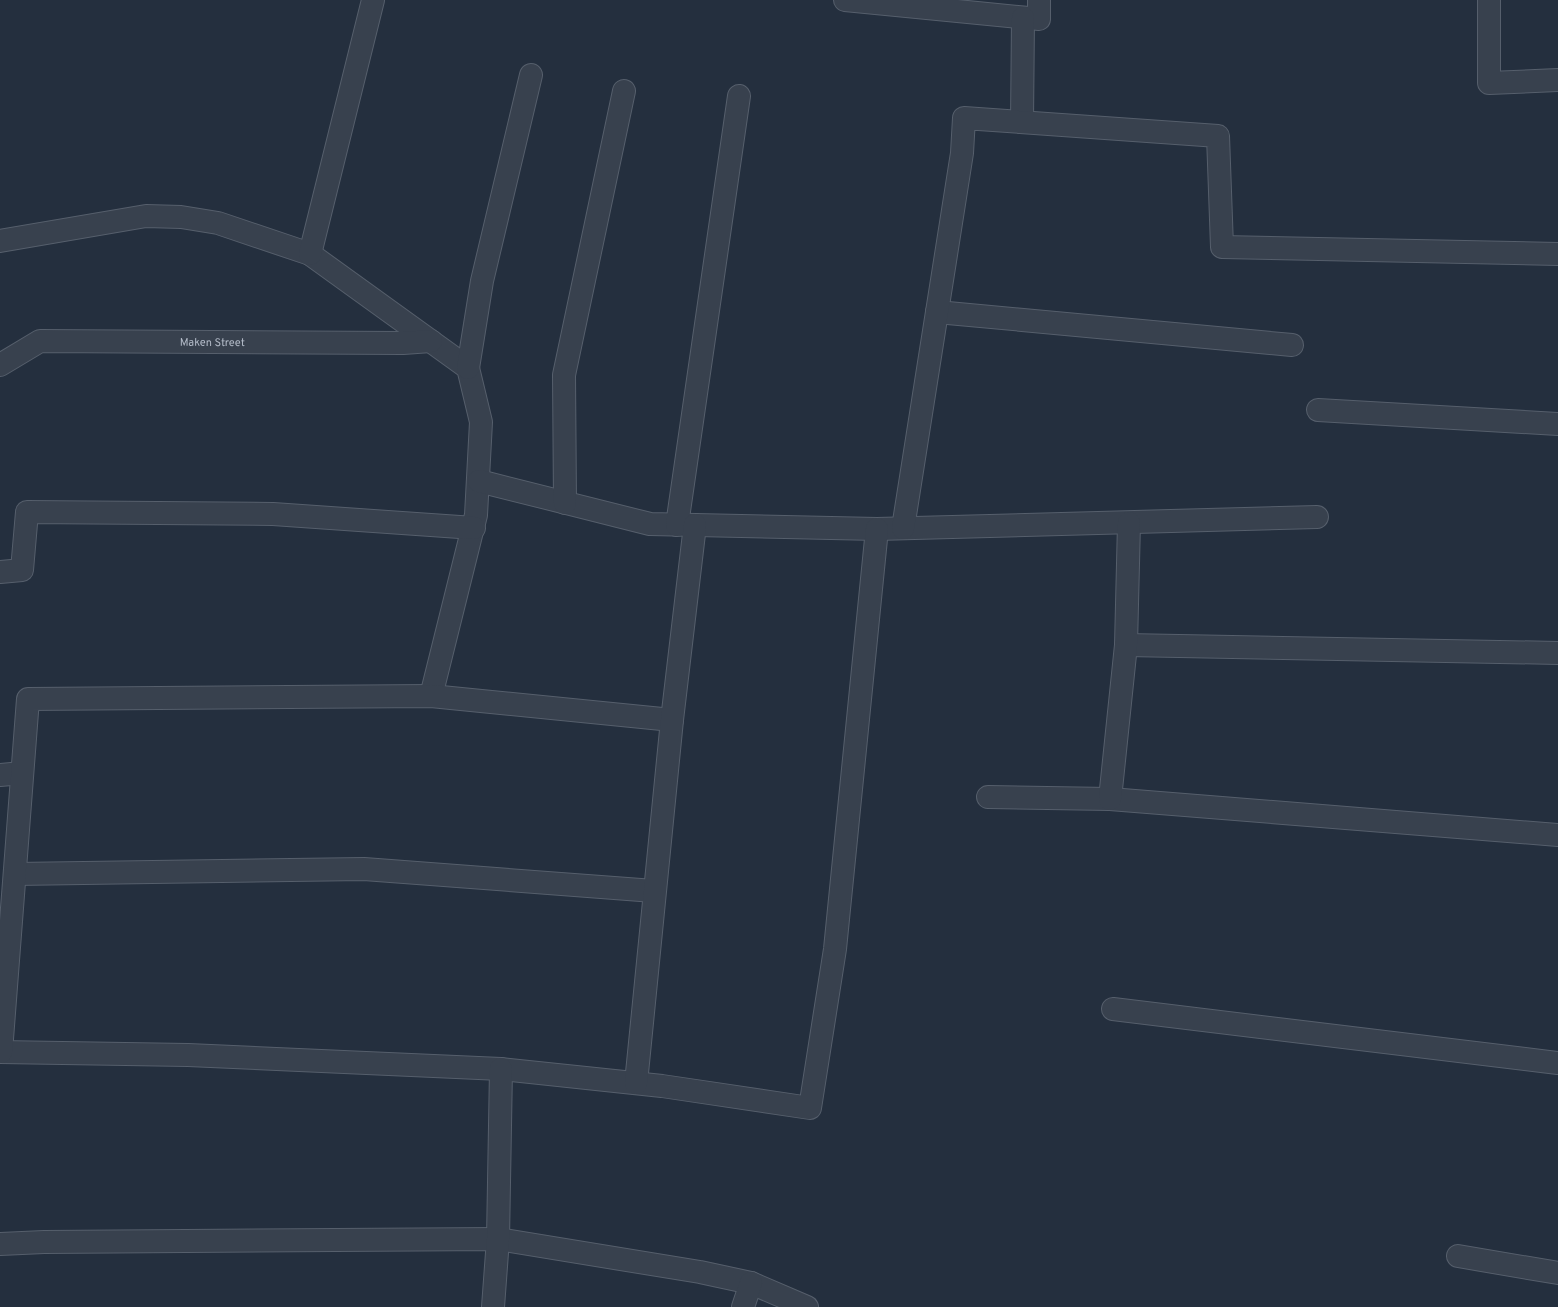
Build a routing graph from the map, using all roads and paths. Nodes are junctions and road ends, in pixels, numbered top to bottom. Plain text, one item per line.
1 (374, 0) edge
2 (845, 0) edge
3 (1039, 0) edge
4 (1489, 0) edge
5 (1023, 18) junction
6 (532, 75) dead end
7 (1558, 80) edge
8 (624, 91) dead end
9 (739, 96) dead end
10 (1022, 122) junction
11 (0, 241) edge
12 (310, 254) junction
13 (1558, 254) edge
14 (937, 312) junction
15 (431, 341) junction
16 (1292, 345) dead end
17 (0, 365) edge
18 (468, 368) junction
19 (1318, 410) dead end
20 (1558, 424) edge
21 (479, 481) junction
22 (565, 503) junction
23 (1318, 518) dead end
24 (1129, 523) junction
25 (686, 525) junction
26 (474, 528) junction
27 (903, 528) junction
28 (877, 529) junction
29 (0, 572) edge
30 (1126, 646) junction
31 (1558, 653) edge
32 (432, 696) junction
33 (672, 720) junction
34 (22, 773) junction
35 (0, 775) edge
36 (988, 797) dead end
37 (1110, 799) junction
38 (1558, 835) edge
39 (15, 874) junction
40 (654, 891) junction
41 (1113, 1009) dead end
42 (1, 1052) edge
43 (1558, 1063) edge
44 (501, 1069) junction
45 (636, 1083) junction
46 (498, 1239) junction
47 (0, 1244) edge
48 (1458, 1256) dead end
49 (1558, 1273) edge
50 (751, 1283) junction
51 (494, 1307) edge
52 (743, 1307) edge
53 (807, 1307) edge

1 - 12 street
2 - 5 street
3 - 5 street
4 - 7 street
5 - 10 street
6 - 18 street
8 - 22 street
9 - 25 street
10 - 13 street
10 - 14 street
11 - 12 street
12 - 15 street
14 - 16 street
14 - 27 street
15 - 17 street, Maken Street
15 - 18 street
18 - 21 street
19 - 20 street
21 - 22 street
21 - 26 street
22 - 25 street
23 - 24 street
24 - 27 street
24 - 30 street
25 - 28 street
25 - 33 street
26 - 29 street
26 - 32 street
27 - 28 street
28 - 45 street
30 - 31 street
30 - 37 street
32 - 33 street
32 - 34 street
33 - 40 street
34 - 35 street
34 - 39 street
36 - 37 street
37 - 38 street
39 - 40 street
39 - 42 street
40 - 45 street
41 - 43 street
42 - 44 street
44 - 45 street
44 - 46 street
46 - 47 street
46 - 50 street
46 - 51 street
48 - 49 street
50 - 52 street
50 - 53 street

